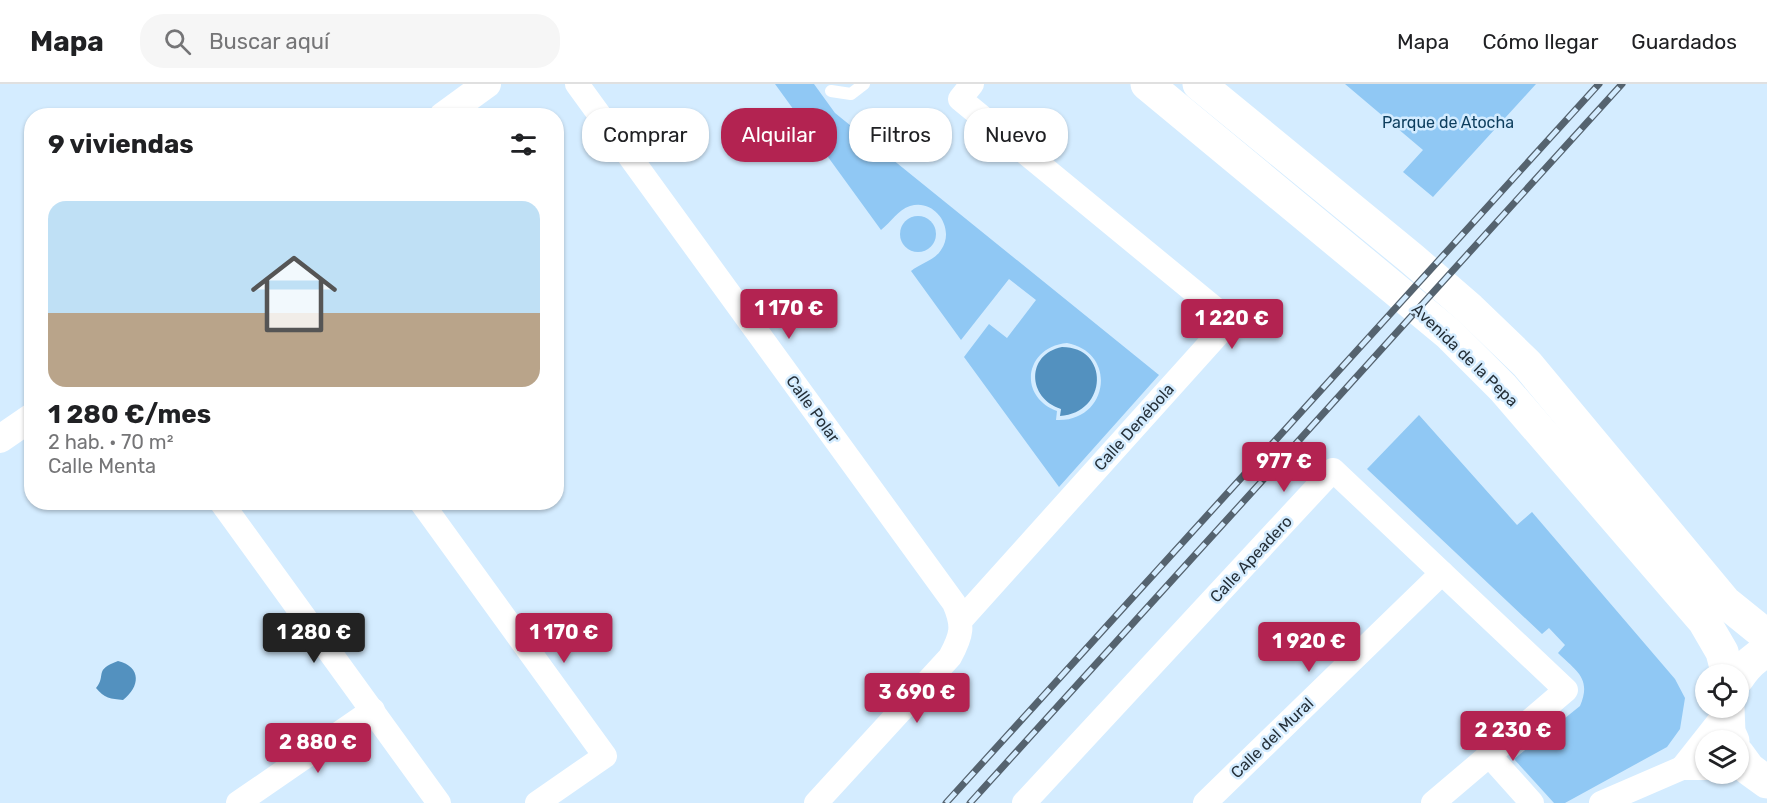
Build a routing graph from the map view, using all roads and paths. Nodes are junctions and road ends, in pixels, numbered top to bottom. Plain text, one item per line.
1 (488, 84) edge
2 (577, 84) edge
3 (864, 84) edge
4 (972, 84) edge
5 (1147, 84) edge
6 (1199, 84) edge
7 (831, 91) dead end
8 (455, 108) edge
9 (24, 422) edge
10 (0, 439) edge
11 (227, 510) edge
12 (427, 510) edge
13 (1442, 573) junction
14 (961, 620) junction
15 (1767, 636) edge
16 (1767, 651) edge
17 (1725, 664) edge
18 (1749, 664) edge
19 (374, 710) junction
20 (1729, 720) edge
21 (1489, 755) junction
22 (1682, 768) junction
23 (1695, 768) edge
24 (238, 803) edge
25 (439, 803) edge
26 (537, 803) edge
27 (816, 803) edge
28 (1024, 803) edge
29 (1205, 803) edge
30 (1433, 803) edge
31 (1532, 803) edge
32 (1600, 803) edge

1 - 8 street
2 - 14 street, Calle Polar
3 - 7 lane
4 - 14 street, Calle Denébola
5 - 17 main road, Avenida de la Pepa
6 - 15 main road, Avenida de la Pepa
9 - 10 street
11 - 19 street
12 - 26 street
13 - 21 street, Calle Apeadero
13 - 28 street, Calle Apeadero
13 - 29 street, Calle del Mural
14 - 27 street
16 - 18 main road
19 - 24 street
19 - 25 street
20 - 22 street
21 - 30 street
21 - 31 street
22 - 23 street
22 - 32 street

